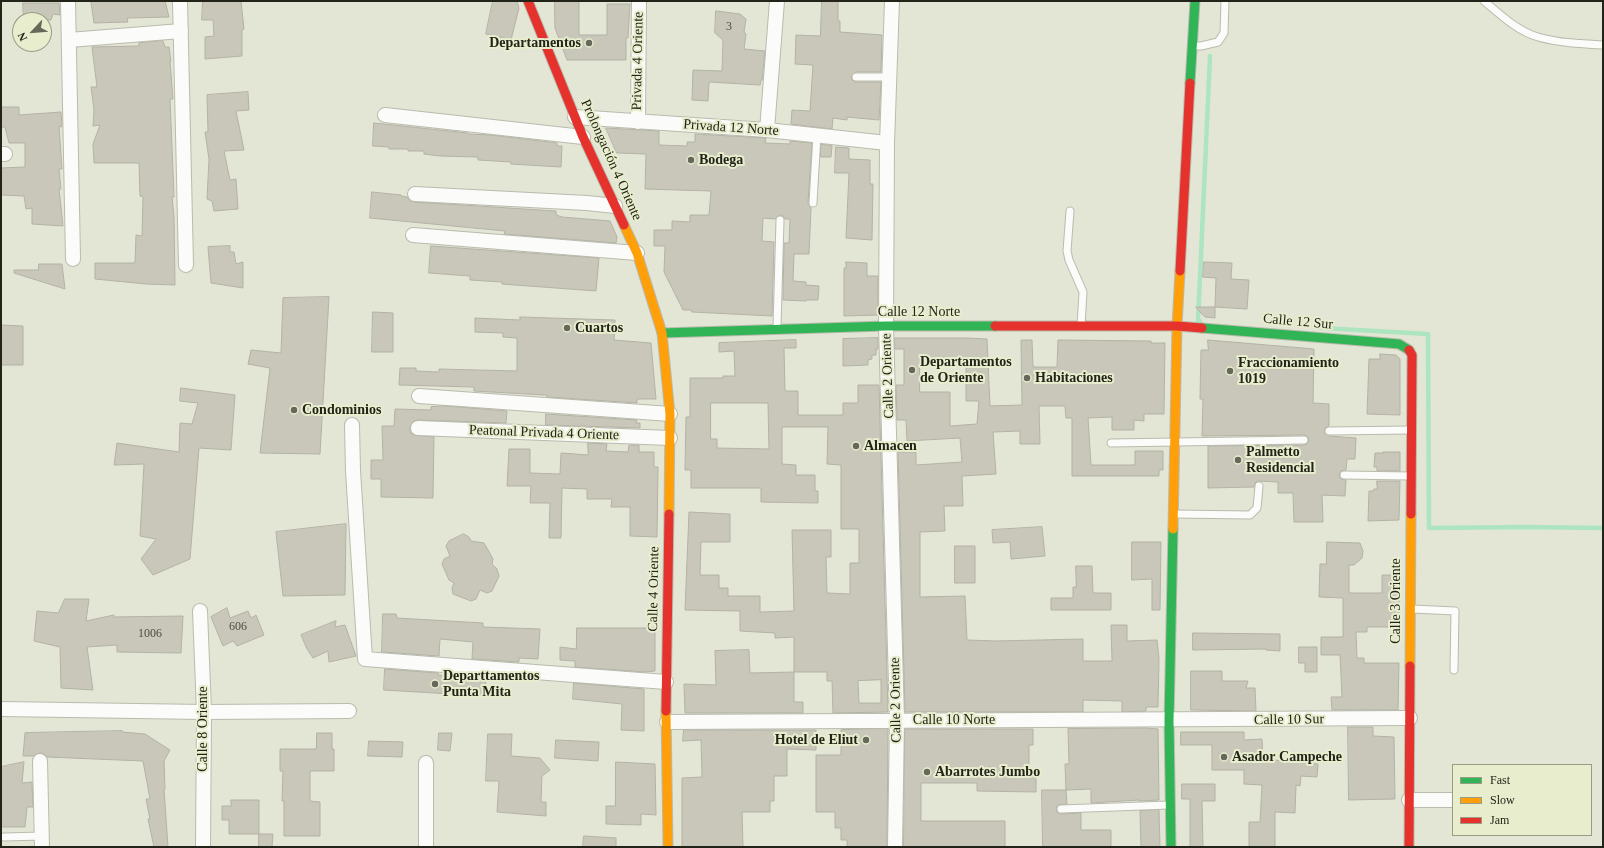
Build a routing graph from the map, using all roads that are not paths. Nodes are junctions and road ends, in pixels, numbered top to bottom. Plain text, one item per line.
1 (68, 1) edge
2 (180, 1) edge
3 (528, 1) edge
4 (639, 1) edge
5 (777, 1) edge
6 (892, 1) edge
7 (1195, 1) edge
8 (1225, 1) edge
9 (1484, 1) edge
10 (181, 31) junction
11 (69, 40) junction
12 (1603, 45) edge
13 (1193, 46) junction
14 (856, 77) dead end
15 (889, 77) junction
16 (386, 115) dead end
17 (575, 117) junction
18 (638, 122) junction
19 (767, 130) junction
20 (818, 136) junction
21 (583, 137) junction
22 (887, 143) junction
23 (415, 194) dead end
24 (813, 203) dead end
25 (615, 206) junction
26 (1070, 211) dead end
27 (780, 220) dead end
28 (413, 235) dead end
29 (637, 253) junction
30 (73, 259) dead end
31 (186, 265) dead end
32 (886, 326) junction
33 (1081, 326) junction
34 (1177, 326) junction
35 (777, 330) junction
36 (662, 333) junction
37 (1412, 355) joint
38 (419, 396) dead end
39 (670, 414) junction
40 (352, 425) dead end
41 (418, 428) dead end
42 (1329, 430) dead end
43 (1412, 430) junction
44 (670, 438) junction
45 (1304, 440) dead end
46 (1174, 441) junction
47 (1111, 442) dead end
48 (1344, 475) dead end
49 (1411, 476) junction
50 (1259, 486) dead end
51 (1172, 514) junction
52 (1410, 608) junction
53 (200, 611) dead end
54 (1454, 670) dead end
55 (666, 682) junction
56 (1, 709) edge
57 (349, 711) dead end
58 (204, 712) junction
59 (1410, 718) junction
60 (897, 720) junction
61 (1169, 721) junction
62 (666, 722) junction
63 (40, 762) dead end
64 (426, 763) dead end
65 (1409, 800) junction
66 (1452, 800) edge
67 (1171, 805) junction
68 (1061, 809) dead end
69 (4, 837) dead end
70 (42, 842) edge
71 (203, 847) edge
72 (426, 847) edge
73 (668, 847) edge
74 (895, 847) edge
75 (1172, 847) edge
76 (1409, 847) edge

1 - 11 street
2 - 10 street
3 - 17 street, Prolongación 4 Oriente
4 - 18 street, Privada 4 Oriente
5 - 19 street
6 - 15 street, Calle 2 Oriente
7 - 13 street
8 - 13 lane
9 - 12 lane
10 - 11 street
10 - 31 street
11 - 30 street
13 - 34 street
14 - 15 lane
15 - 22 street, Calle 2 Oriente
16 - 21 street
17 - 18 street, Privada 12 Norte
17 - 21 street, Prolongación 4 Oriente
18 - 19 street, Privada 12 Norte
19 - 20 street, Privada 12 Norte
20 - 22 street, Privada 12 Norte
20 - 24 lane
21 - 25 street, Prolongación 4 Oriente
22 - 32 street, Calle 2 Oriente
23 - 25 street
25 - 29 street, Prolongación 4 Oriente
26 - 33 lane
27 - 35 lane
28 - 29 street
29 - 36 street, Prolongación 4 Oriente
32 - 33 street, Calle 12 Norte
32 - 35 street, Calle 12 Norte
32 - 60 street, Calle 2 Oriente
33 - 34 street, Calle 12 Norte
34 - 37 street, Calle 12 Sur
34 - 46 street
35 - 36 street, Calle 12 Norte
36 - 39 street, Calle 4 Oriente
37 - 43 street, Calle 3 Oriente
38 - 39 street
39 - 44 street, Calle 4 Oriente
40 - 55 street
41 - 44 street, Peatonal Privada 4 Oriente
42 - 43 lane
43 - 49 street, Calle 3 Oriente
44 - 55 street, Calle 4 Oriente
45 - 46 lane
46 - 47 lane
46 - 51 street
48 - 49 lane
49 - 52 street, Calle 3 Oriente
50 - 51 lane
51 - 61 street
52 - 54 lane
52 - 59 street, Calle 3 Oriente
53 - 58 street, Calle 8 Oriente
55 - 62 street, Calle 4 Oriente
56 - 58 street
57 - 58 street
58 - 71 street, Calle 8 Oriente
59 - 61 street, Calle 10 Sur
59 - 65 street, Calle 3 Oriente
60 - 61 street, Calle 10 Norte
60 - 62 street, Calle 10 Norte
60 - 74 street, Calle 2 Oriente
61 - 67 street
62 - 73 street, Calle 4 Oriente
63 - 70 street
64 - 72 street
65 - 66 street
65 - 76 street, Calle 3 Oriente
67 - 68 lane
67 - 75 street
69 - 70 lane

